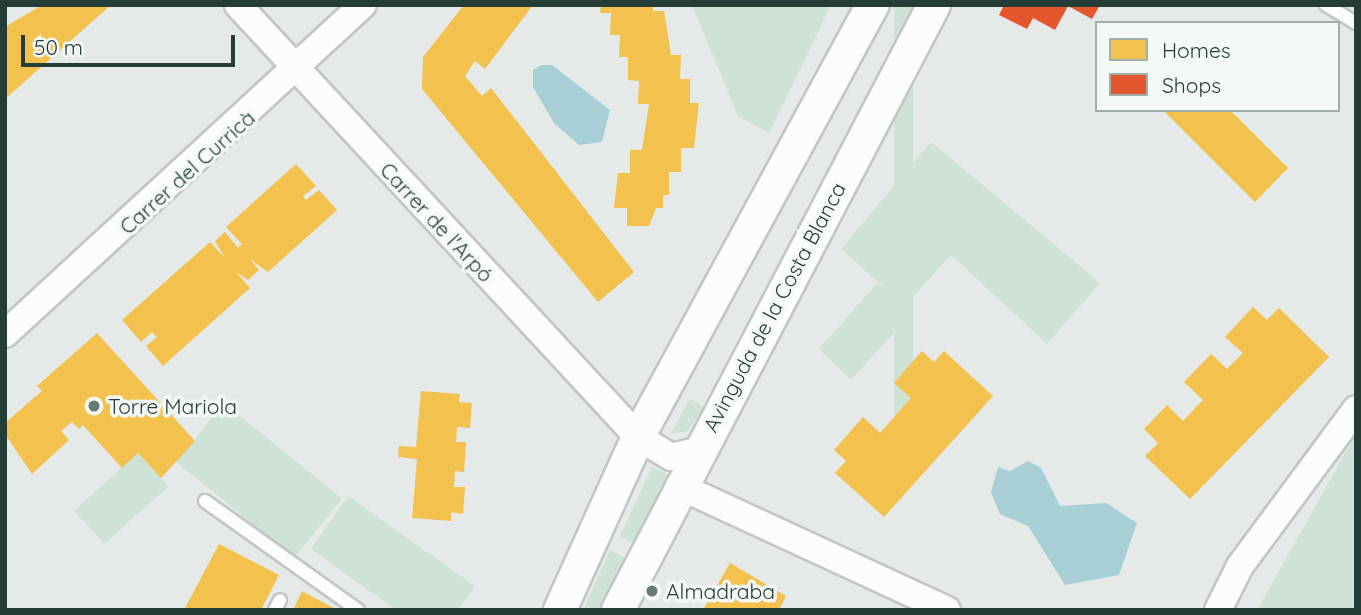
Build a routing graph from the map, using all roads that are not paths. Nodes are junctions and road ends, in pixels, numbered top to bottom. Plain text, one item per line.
1 (239, 5) edge
2 (363, 5) edge
3 (873, 5) edge
4 (934, 5) edge
5 (1326, 5) edge
6 (1356, 23) edge
7 (297, 72) junction
8 (5, 334) edge
9 (1356, 409) edge
10 (638, 437) junction
11 (698, 451) junction
12 (679, 486) junction
13 (205, 501) dead end
14 (358, 610) edge
15 (560, 610) edge
16 (618, 610) edge
17 (947, 610) edge
18 (1218, 610) edge

1 - 7 street, Carrer de l'Arpó
2 - 7 street, Carrer del Curricà
3 - 10 street
4 - 11 street, Avinguda de la Costa Blanca
5 - 6 lane
7 - 8 street, Carrer del Curricà
7 - 10 street, Carrer de l'Arpó
9 - 18 street
10 - 11 street, Carrer de l'Arpó
10 - 15 street
11 - 12 street, Avinguda de la Costa Blanca
12 - 16 street, Avinguda de la Costa Blanca
12 - 17 street
13 - 14 lane

